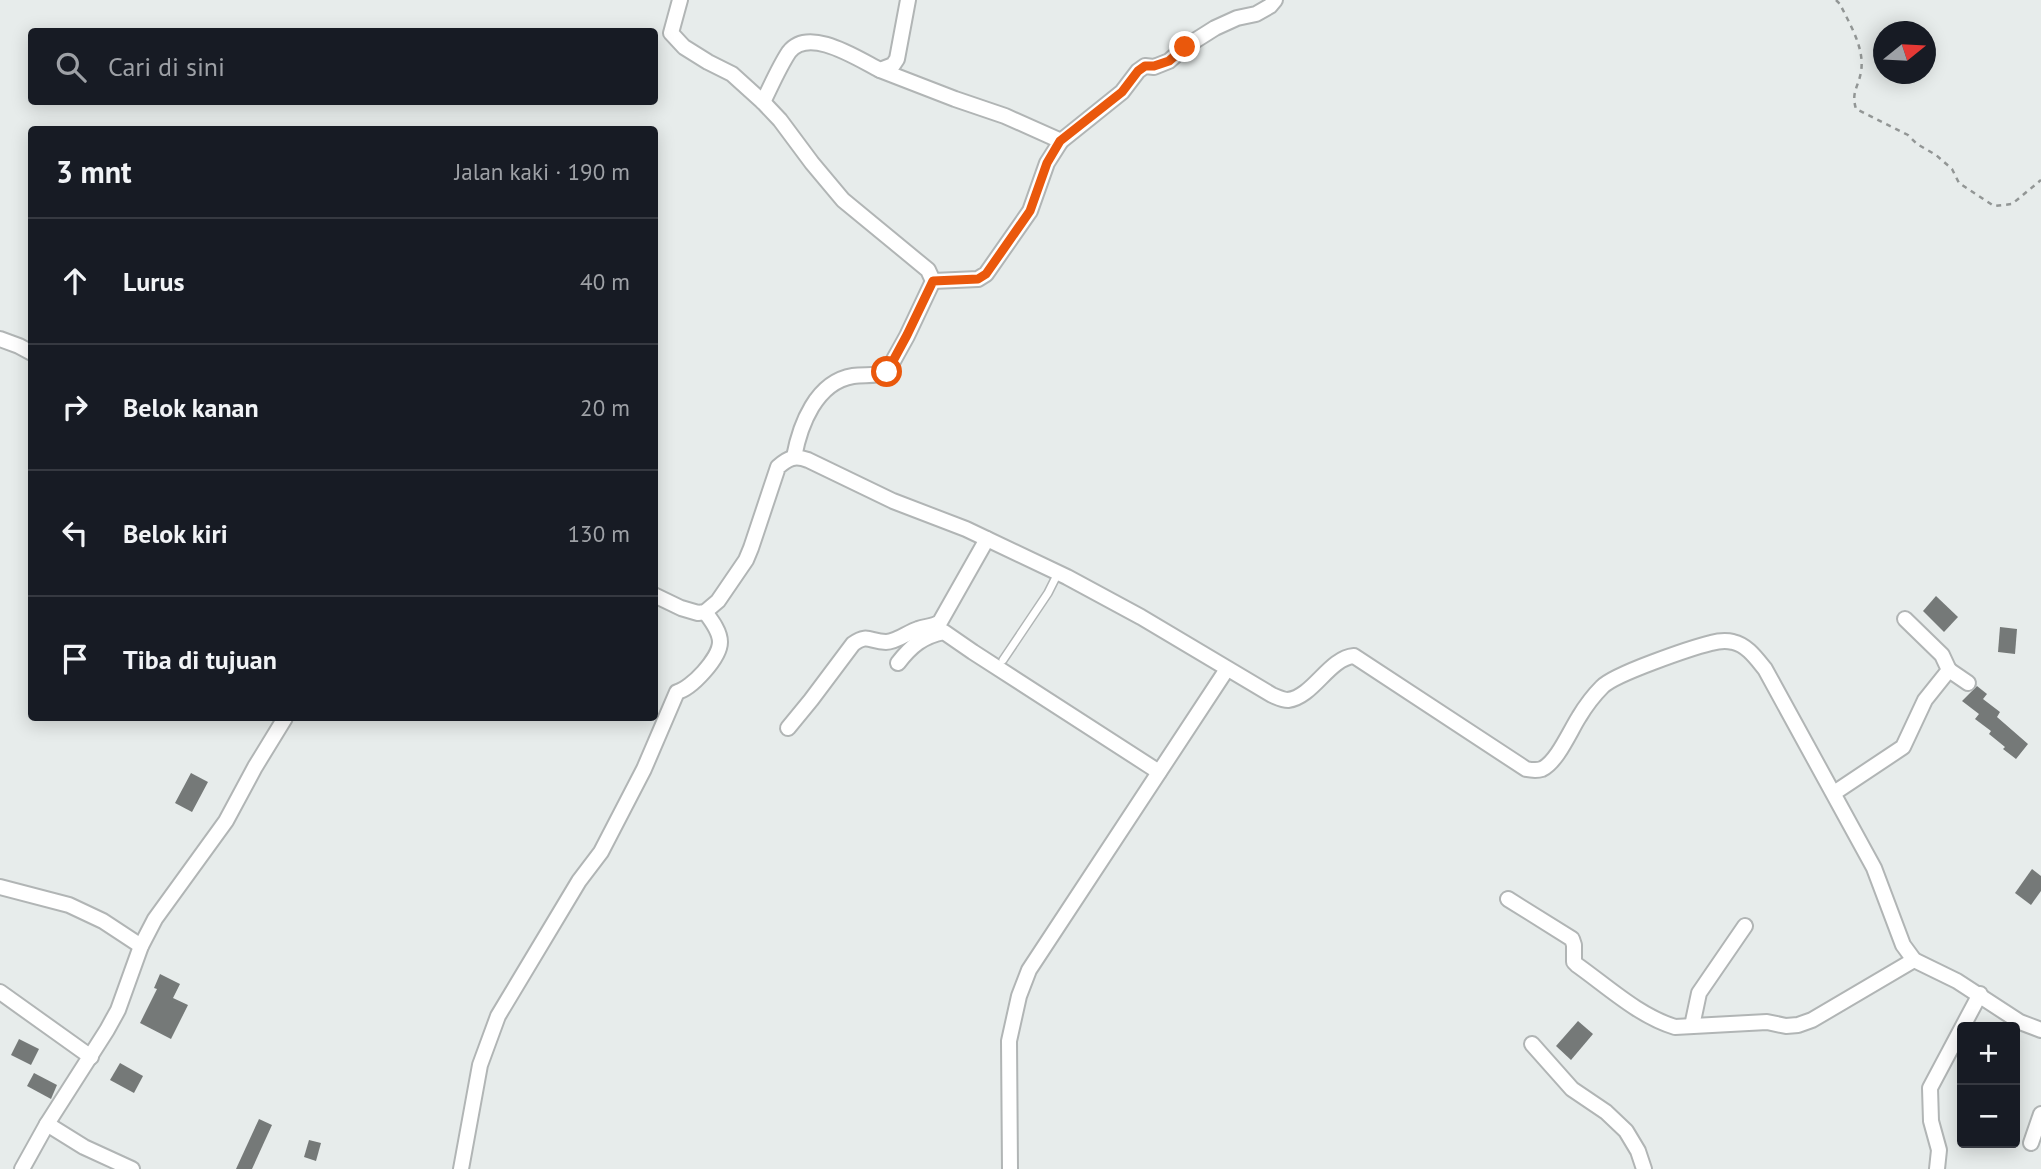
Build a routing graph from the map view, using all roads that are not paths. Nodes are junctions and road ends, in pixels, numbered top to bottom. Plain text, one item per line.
1 (680, 0) edge
2 (908, 0) edge
3 (1275, 0) edge
4 (880, 70) junction
5 (763, 102) junction
6 (1060, 141) junction
7 (933, 281) junction
8 (0, 339) edge
9 (28, 351) edge
10 (794, 457) junction
11 (987, 539) junction
12 (1055, 577) junction
13 (658, 597) edge
14 (705, 612) junction
15 (1905, 619) dead end
16 (1003, 660) dead end
17 (898, 663) dead end
18 (1227, 669) junction
19 (1949, 670) junction
20 (1968, 683) dead end
21 (283, 721) edge
22 (788, 728) dead end
23 (1159, 772) junction
24 (1833, 793) junction
25 (0, 887) edge
26 (1508, 899) dead end
27 (1745, 926) dead end
28 (141, 946) junction
29 (1914, 960) junction
30 (0, 992) edge
31 (1979, 994) junction
32 (1692, 1026) junction
33 (2041, 1030) edge
34 (1532, 1044) dead end
35 (91, 1057) junction
36 (2041, 1114) edge
37 (47, 1124) junction
38 (2031, 1143) dead end
39 (22, 1169) edge
40 (132, 1169) edge
41 (460, 1169) edge
42 (1010, 1169) edge
43 (1644, 1169) edge
44 (1937, 1169) edge

1 - 5 street
2 - 4 street
3 - 6 street
4 - 5 street
4 - 6 street
5 - 7 street
6 - 7 street
7 - 10 street
8 - 9 street
10 - 11 street
10 - 14 street
11 - 12 street
11 - 22 street
12 - 16 lane
12 - 18 street
13 - 14 street
14 - 41 street
15 - 19 street
17 - 23 street
18 - 23 street
18 - 24 street
19 - 20 street
19 - 24 street
21 - 28 street
23 - 42 street
24 - 29 street
25 - 28 street
26 - 32 street
27 - 32 street
28 - 35 street
29 - 31 street
29 - 32 street
30 - 35 street
31 - 33 street
31 - 44 street
34 - 43 street
35 - 37 street
36 - 38 street
37 - 39 street
37 - 40 street

